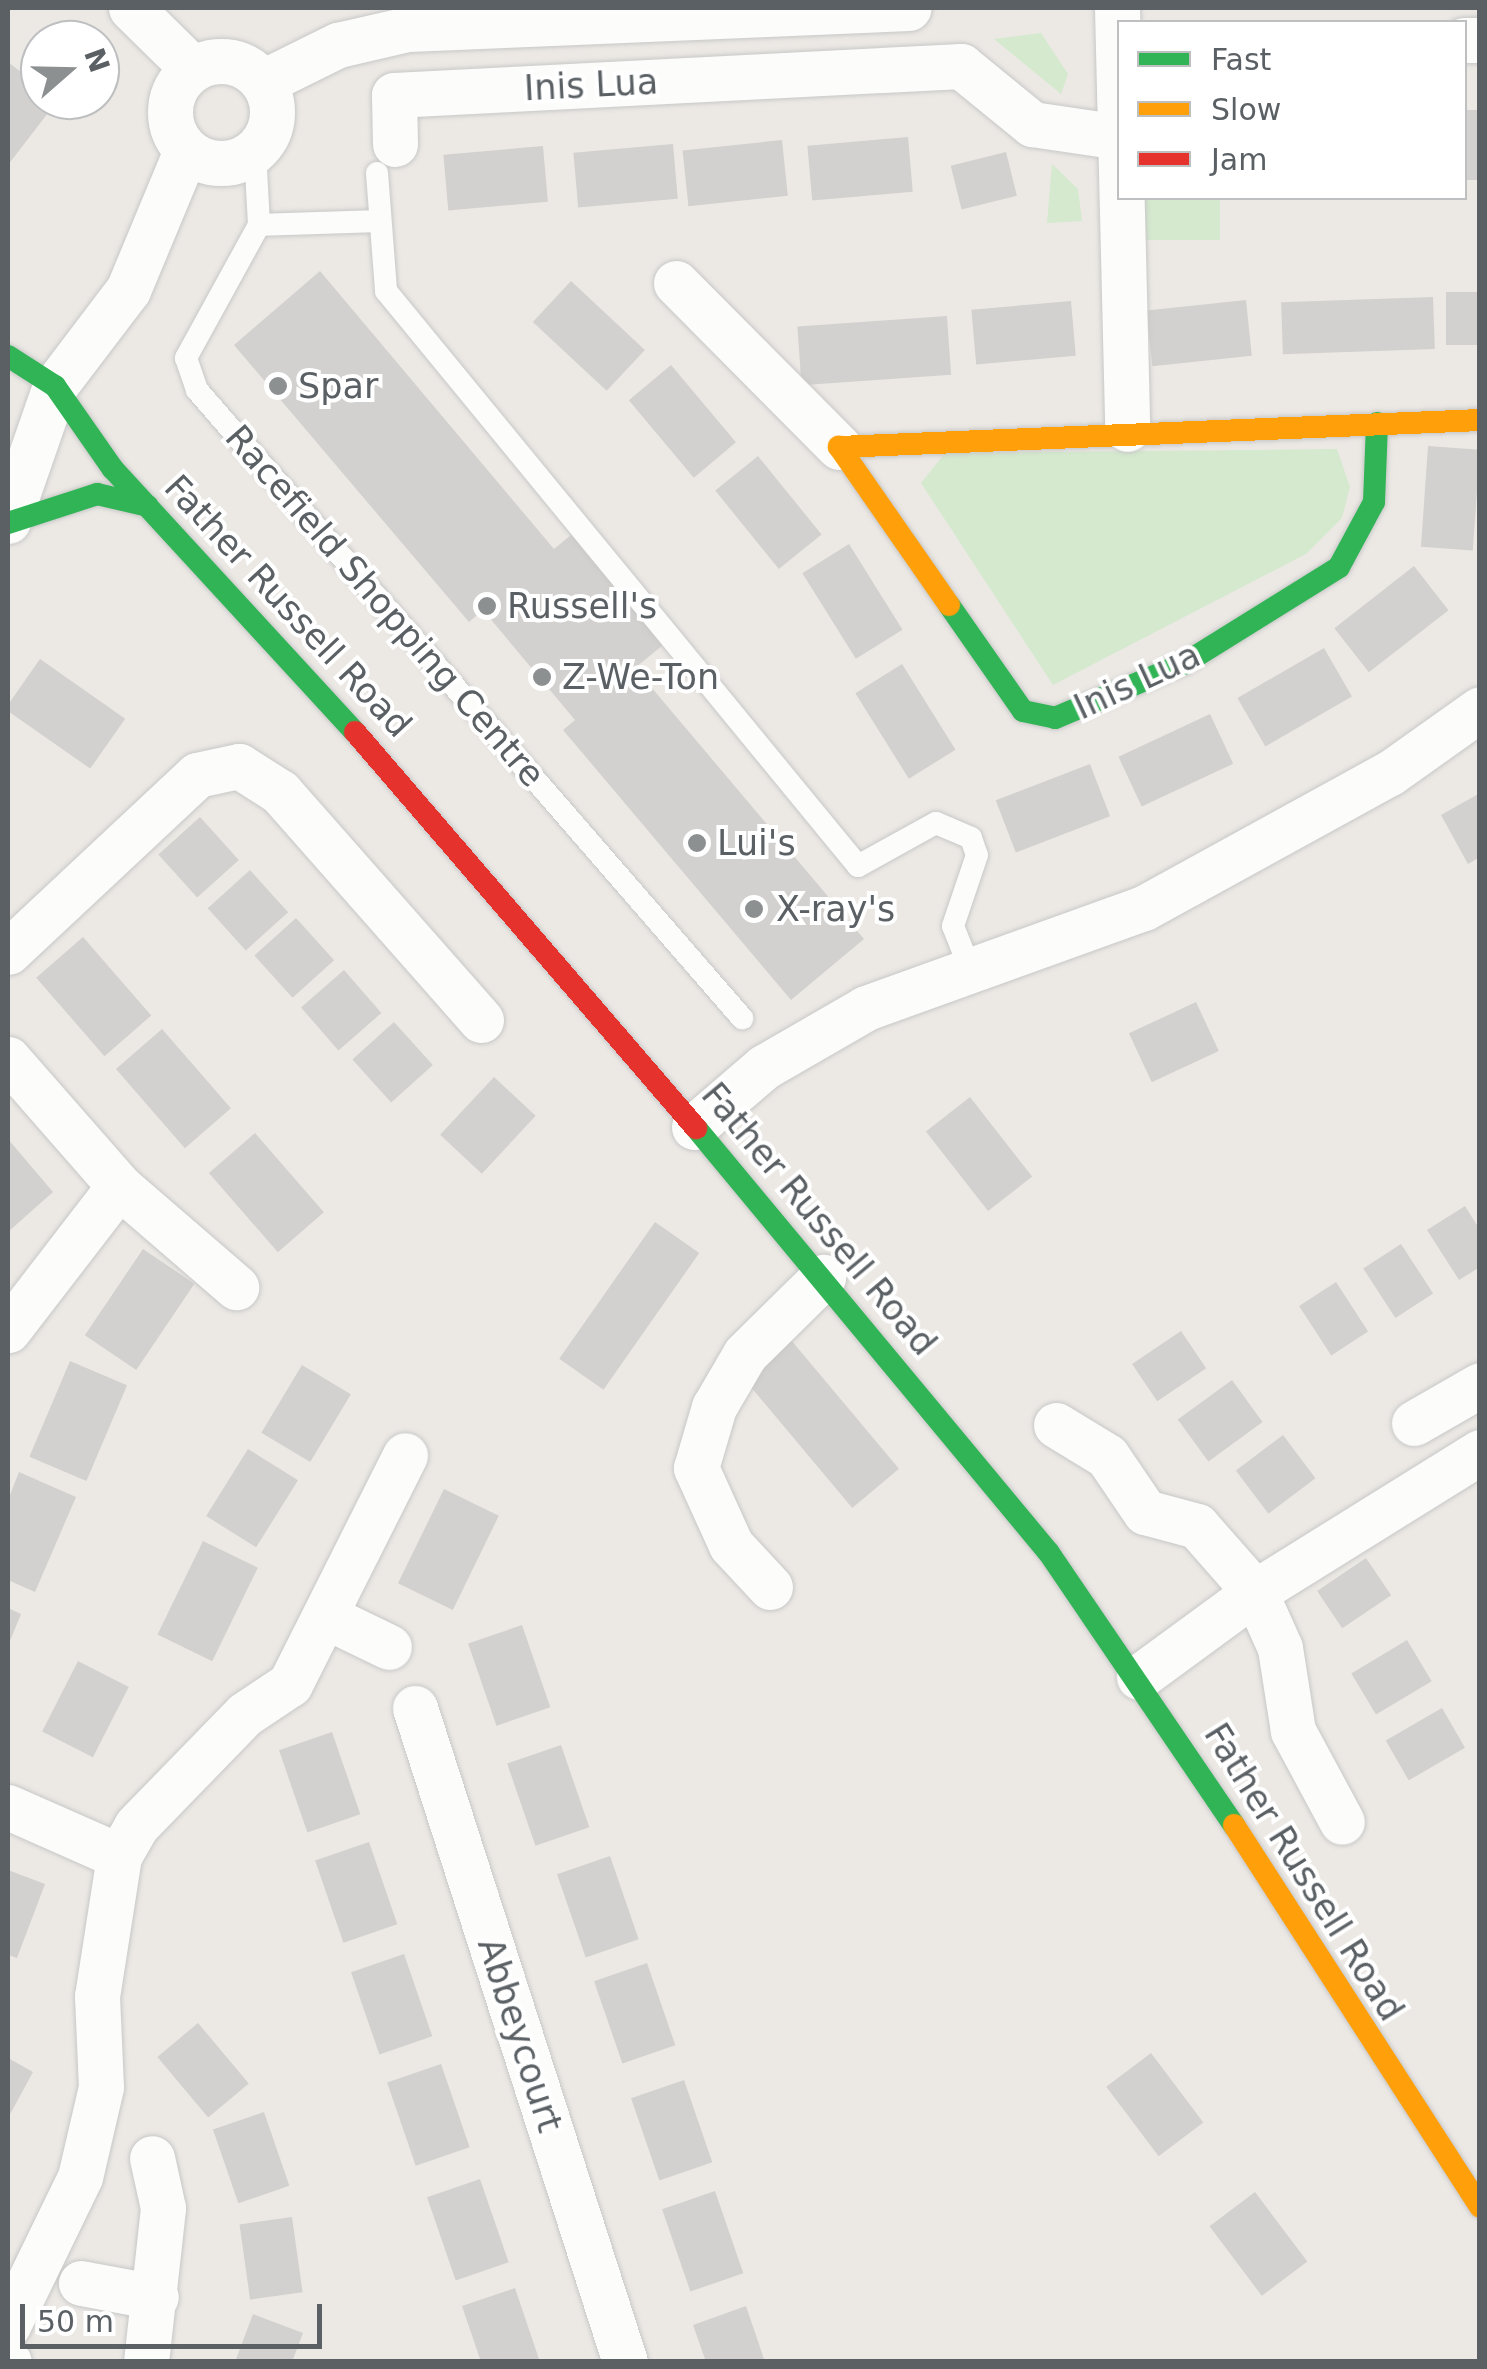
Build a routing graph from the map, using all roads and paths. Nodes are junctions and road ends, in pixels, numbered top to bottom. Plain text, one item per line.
1 (131, 8) edge
2 (909, 8) edge
3 (1117, 8) edge
4 (413, 18) edge
5 (192, 68) junction
6 (263, 82) junction
7 (1117, 137) edge
8 (186, 150) junction
9 (255, 151) junction
10 (386, 159) joint
11 (1119, 200) edge
12 (378, 221) junction
13 (259, 225) junction
14 (676, 283) dead end
15 (8, 356) edge
16 (55, 386) junction
17 (1480, 420) edge
18 (1376, 423) junction
19 (1127, 429) junction
20 (838, 446) junction
21 (148, 506) junction
22 (8, 522) edge
23 (1480, 710) edge
24 (8, 952) edge
25 (970, 969) junction
26 (742, 1018) dead end
27 (481, 1020) dead end
28 (8, 1059) edge
29 (694, 1128) junction
30 (118, 1186) junction
31 (823, 1277) junction
32 (236, 1288) dead end
33 (8, 1330) edge
34 (1480, 1384) edge
35 (1414, 1423) dead end
36 (1056, 1426) dead end
37 (1480, 1452) edge
38 (405, 1455) dead end
39 (770, 1587) dead end
40 (1255, 1592) junction
41 (325, 1616) junction
42 (389, 1647) dead end
43 (1139, 1677) junction
44 (415, 1708) dead end
45 (8, 1807) edge
46 (1342, 1822) dead end
47 (120, 1856) junction
48 (152, 2158) dead end
49 (1480, 2207) edge
50 (81, 2283) dead end
51 (156, 2297) junction
52 (8, 2325) edge
53 (146, 2362) edge
54 (625, 2362) edge

1 - 5 street
2 - 4 street, Inis Lua
3 - 7 street
4 - 6 street, Inis Lua
5 - 6 street
5 - 8 street
6 - 9 street
7 - 10 street, Inis Lua
8 - 9 street
8 - 16 street
9 - 13 lane
10 - 12 lane
11 - 19 street
12 - 13 lane
12 - 25 lane
13 - 26 lane, Racefield Shopping Centre
14 - 20 street, Inis Lua
15 - 16 street, Father Russell Road
16 - 21 street, Father Russell Road
16 - 22 street
17 - 18 street
18 - 19 street
18 - 20 street, Inis Lua
19 - 20 street
21 - 22 street
21 - 29 street, Father Russell Road
23 - 25 street
24 - 27 street
25 - 29 street
28 - 30 street
29 - 31 street, Father Russell Road
30 - 32 street
30 - 33 street
31 - 39 street
31 - 43 street, Father Russell Road
34 - 35 street
36 - 40 street
37 - 40 street
38 - 41 street
40 - 43 street
40 - 46 street
41 - 42 street
41 - 47 street
43 - 49 street, Father Russell Road
44 - 54 street, Abbeycourt
45 - 47 street
47 - 52 street
48 - 51 street
50 - 51 street
51 - 53 street

